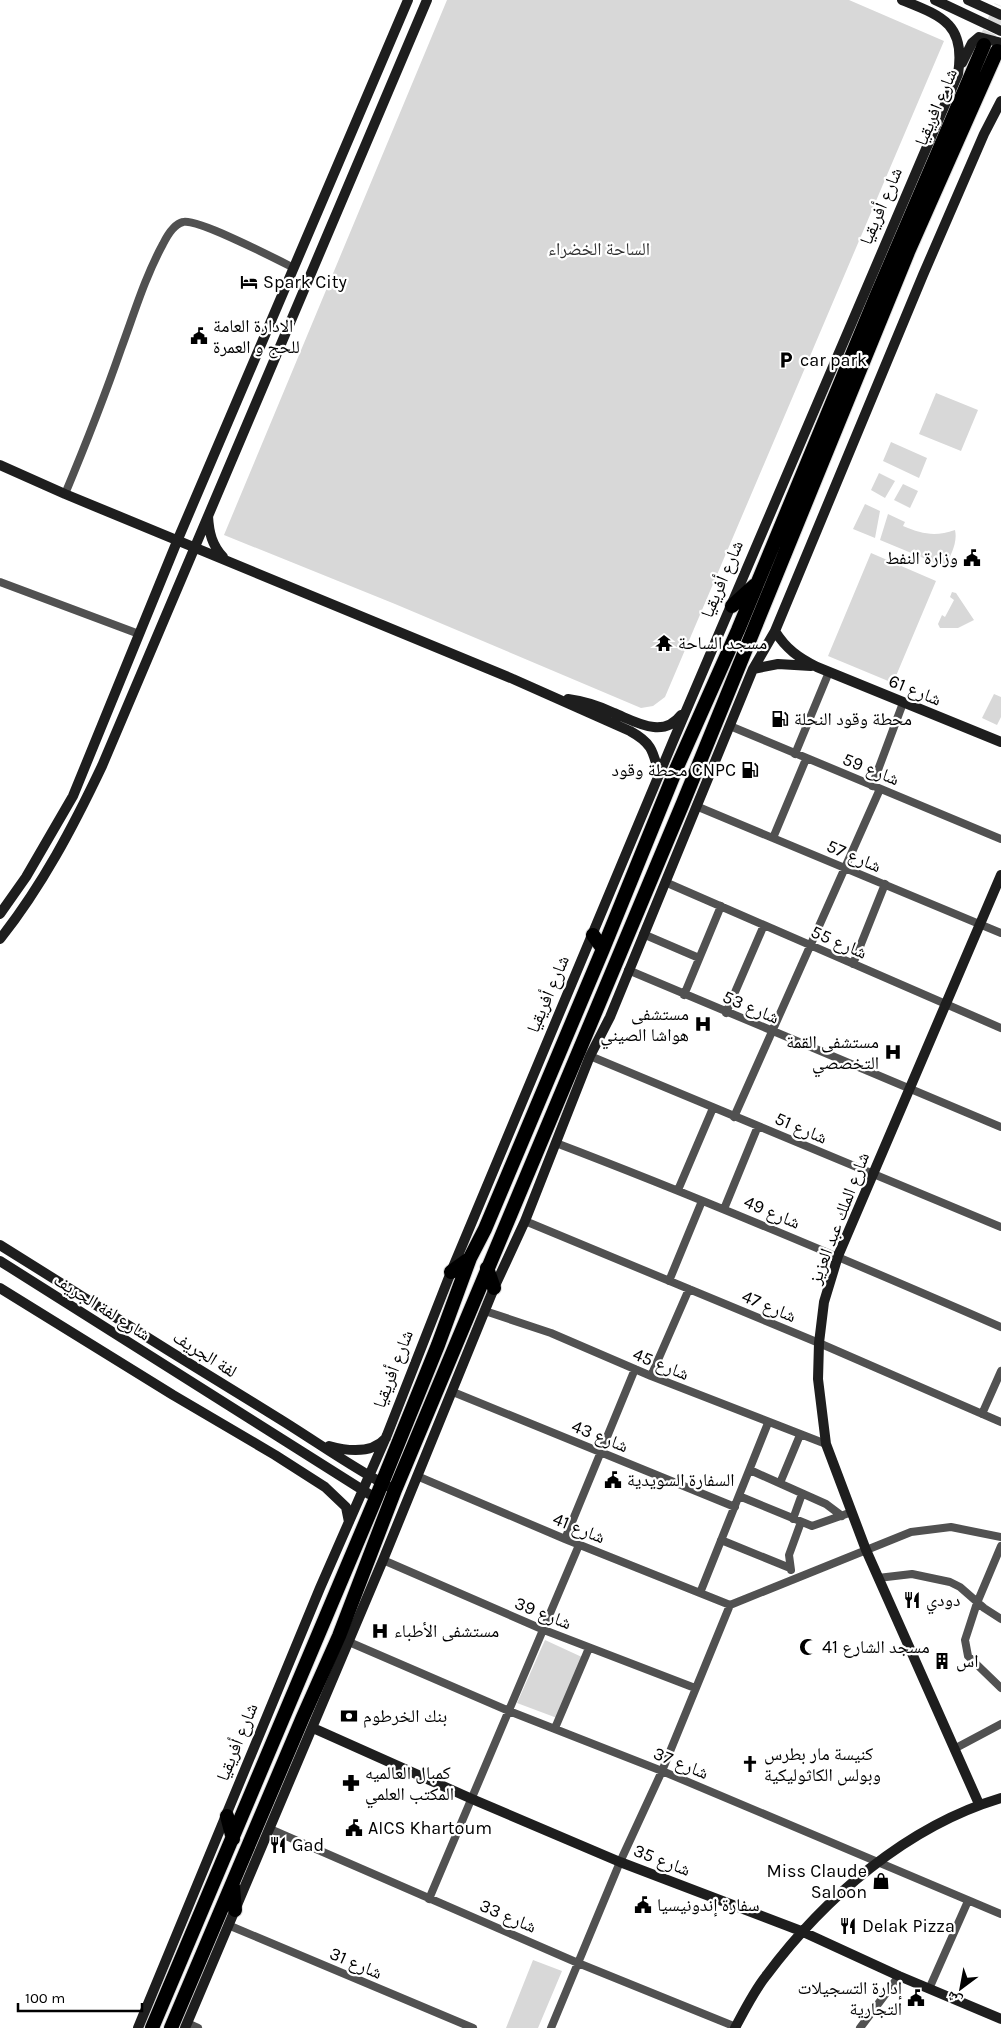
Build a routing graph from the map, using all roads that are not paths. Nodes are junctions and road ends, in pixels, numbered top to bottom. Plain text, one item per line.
1 (408, 0) edge
2 (427, 0) edge
3 (902, 0) edge
4 (935, 0) edge
5 (968, 0) edge
6 (1001, 15) edge
7 (1001, 31) edge
8 (984, 44) tunnel mouth
9 (999, 47) edge
10 (958, 74) junction
11 (1001, 101) edge
12 (294, 268) junction
13 (860, 354) junction
14 (0, 465) edge
15 (65, 494) junction
16 (208, 514) junction
17 (178, 539) junction
18 (194, 546) junction
19 (224, 558) junction
20 (0, 582) edge
21 (757, 583) junction
22 (732, 606) junction
23 (775, 631) junction
24 (139, 634) junction
25 (817, 667) junction
26 (753, 669) junction
27 (829, 672) junction
28 (560, 698) junction
29 (904, 703) junction
30 (689, 705) junction
31 (730, 726) junction
32 (1001, 742) edge
33 (795, 754) junction
34 (806, 759) junction
35 (89, 760) junction
36 (102, 766) junction
37 (659, 774) junction
38 (876, 787) junction
39 (696, 806) junction
40 (773, 838) junction
41 (1001, 839) edge
42 (845, 868) junction
43 (1001, 875) edge
44 (665, 882) junction
45 (884, 884) junction
46 (15, 894) junction
47 (27, 903) junction
48 (720, 906) junction
49 (0, 914) edge
50 (980, 924) junction
51 (764, 926) junction
52 (1001, 933) edge
53 (643, 934) junction
54 (593, 935) junction
55 (0, 939) edge
56 (810, 946) junction
57 (603, 948) junction
58 (699, 958) junction
59 (853, 964) junction
60 (628, 970) junction
61 (684, 995) junction
62 (946, 1004) junction
63 (726, 1013) junction
64 (1001, 1028) edge
65 (773, 1032) junction
66 (590, 1056) junction
67 (910, 1089) junction
68 (541, 1092) junction
69 (558, 1098) junction
70 (713, 1108) junction
71 (734, 1116) junction
72 (758, 1126) junction
73 (1001, 1127) edge
74 (556, 1143) junction
75 (872, 1174) junction
76 (678, 1190) junction
77 (702, 1201) junction
78 (724, 1209) junction
79 (525, 1221) junction
80 (1001, 1227) edge
81 (0, 1245) edge
82 (838, 1256) junction
83 (470, 1258) junction
84 (0, 1261) edge
85 (487, 1268) junction
86 (451, 1272) junction
87 (669, 1281) junction
88 (0, 1288) edge
89 (494, 1288) junction
90 (688, 1289) junction
91 (485, 1311) junction
92 (1001, 1327) edge
93 (819, 1344) junction
94 (635, 1369) junction
95 (1001, 1371) edge
96 (651, 1376) junction
97 (453, 1392) junction
98 (982, 1414) junction
99 (768, 1422) junction
100 (1001, 1422) edge
101 (388, 1435) junction
102 (800, 1435) junction
103 (320, 1443) junction
104 (826, 1444) junction
105 (600, 1452) junction
106 (750, 1470) junction
107 (417, 1476) junction
108 (376, 1480) junction
109 (780, 1483) junction
110 (395, 1490) junction
111 (364, 1491) junction
112 (802, 1494) junction
113 (739, 1496) junction
114 (376, 1498) junction
115 (390, 1506) junction
116 (735, 1507) junction
117 (847, 1514) junction
118 (793, 1519) junction
119 (349, 1522) junction
120 (801, 1522) junction
121 (1001, 1537) edge
122 (565, 1539) junction
123 (721, 1540) junction
124 (580, 1545) junction
125 (1001, 1546) edge
126 (866, 1550) junction
127 (383, 1560) junction
128 (790, 1568) junction
129 (795, 1578) junction
130 (878, 1578) junction
131 (700, 1593) junction
132 (977, 1603) junction
133 (730, 1605) junction
134 (1001, 1619) edge
135 (544, 1630) junction
136 (348, 1642) junction
137 (590, 1648) junction
138 (1001, 1686) edge
139 (695, 1688) junction
140 (509, 1711) junction
141 (1001, 1724) edge
142 (313, 1728) junction
143 (555, 1728) junction
144 (954, 1748) junction
145 (662, 1771) junction
146 (1001, 1798) edge
147 (472, 1799) junction
148 (979, 1804) junction
149 (226, 1816) junction
150 (270, 1829) junction
151 (233, 1839) junction
152 (620, 1862) junction
153 (879, 1862) junction
154 (233, 1882) junction
155 (429, 1899) junction
156 (968, 1901) junction
157 (235, 1910) junction
158 (1001, 1914) edge
159 (228, 1925) junction
160 (801, 1931) junction
161 (578, 1963) junction
162 (899, 1976) junction
163 (929, 1989) junction
164 (1001, 2019) edge
165 (186, 2026) edge
166 (735, 2027) edge
167 (138, 2028) edge
168 (152, 2028) edge
169 (171, 2028) edge
170 (198, 2028) edge
171 (473, 2028) edge
172 (551, 2028) edge
173 (860, 2028) edge

1 - 12 street
2 - 16 street
3 - 10 street, شارع أفريقيا
4 - 7 street
5 - 6 street
8 - 13 highway, شارع افريقيا
9 - 10 street
9 - 13 highway, شارع افريقيا
10 - 22 street, شارع أفريقيا
11 - 23 street
12 - 15 street
12 - 17 street
13 - 21 highway, شارع أفريقيا
13 - 69 highway
14 - 15 street
15 - 17 street
16 - 18 street
16 - 19 street
17 - 18 street
17 - 24 street
18 - 19 street
18 - 36 street
19 - 28 street
20 - 24 street
21 - 22 highway
21 - 57 highway, شارع أفريقيا
22 - 30 street, شارع أفريقيا
23 - 25 street
23 - 26 street
24 - 35 street
25 - 26 street
25 - 27 street, شارع 61
26 - 31 street
27 - 29 street, شارع 61
27 - 33 street
28 - 30 street
28 - 37 street
29 - 32 street, شارع 61
29 - 38 street
30 - 37 street, شارع أفريقيا
31 - 33 street, شارع 59
31 - 39 street
33 - 34 street, شارع 59
34 - 38 street, شارع 59
34 - 40 street
35 - 36 street
35 - 46 street
36 - 47 street
37 - 54 street, شارع أفريقيا
38 - 41 street, شارع 59
38 - 42 street
39 - 40 street, شارع 57
39 - 44 street
40 - 42 street, شارع 57
42 - 45 street, شارع 57
42 - 56 street
43 - 50 street, شارع الملك عبد العزيز
44 - 48 street, شارع 55
44 - 53 street
45 - 50 street, شارع 57
45 - 59 street
46 - 47 street
46 - 49 street
47 - 55 street
48 - 51 street, شارع 55
48 - 58 street
50 - 52 street, شارع 57
50 - 62 street, شارع الملك عبد العزيز
51 - 56 street, شارع 55
51 - 63 street
53 - 58 street
53 - 60 street
54 - 57 highway
54 - 86 street, شارع أفريقيا
56 - 59 street, شارع 55
56 - 65 street
57 - 68 highway, شارع أفريقيا
58 - 61 street
59 - 62 street, شارع 55
60 - 61 street, شارع 53
60 - 66 street
61 - 63 street, شارع 53
62 - 64 street, شارع 55
62 - 67 street, شارع الملك عبد العزيز
63 - 65 street, شارع 53
65 - 67 street, شارع 53
65 - 71 street
66 - 70 street, شارع 51
66 - 74 street
67 - 73 street, شارع 53
67 - 75 street, شارع الملك عبد العزيز
68 - 69 highway
68 - 83 highway, شارع أفريقيا
69 - 85 highway
70 - 71 street, شارع 51
70 - 76 street
71 - 72 street, شارع 51
72 - 75 street, شارع 51
72 - 78 street
74 - 76 street, شارع 49
74 - 79 street
75 - 80 street, شارع 51
75 - 82 street, شارع الملك عبد العزيز
76 - 77 street, شارع 49
77 - 78 street, شارع 49
77 - 87 street
78 - 82 street, شارع 49
79 - 87 street, شارع 47
79 - 89 street
81 - 103 street, لفة الجريف
82 - 92 street, شارع 49
82 - 93 street, شارع الملك عبد العزيز
83 - 86 highway
83 - 108 highway, شارع أفريقيا
84 - 111 street, شارع لفة الجريف
85 - 89 highway
85 - 110 highway
86 - 101 street, شارع أفريقيا
87 - 90 street, شارع 47
88 - 119 street
89 - 91 street
90 - 93 street, شارع 47
90 - 96 street
91 - 94 street, شارع 45
91 - 97 street
93 - 98 street, شارع 47
93 - 104 street, شارع الملك عبد العزيز
94 - 96 street, شارع 45
94 - 105 street
95 - 98 street
96 - 99 street, شارع 45
97 - 105 street, شارع 43
97 - 107 street
98 - 100 street, شارع 47
99 - 102 street, شارع 45
99 - 106 street
101 - 103 street
101 - 108 street, شارع أفريقيا
102 - 104 street, شارع 45
102 - 109 street
103 - 108 street, لفة الجريف
104 - 117 street, شارع الملك عبد العزيز
105 - 116 street, شارع 43
105 - 122 street
106 - 109 street
106 - 113 street
107 - 122 street, شارع 41
107 - 127 street
108 - 110 street, لفة الجريف
108 - 111 street, شارع أفريقيا
108 - 114 highway, شارع أفريقيا
109 - 112 street
110 - 115 highway
111 - 114 street
111 - 119 street, شارع أفريقيا
112 - 117 street
112 - 118 street
113 - 116 street
113 - 118 street
114 - 115 street
114 - 151 highway, شارع أفريقيا
115 - 154 highway
116 - 123 street
117 - 120 street
117 - 126 street, شارع الملك عبد العزيز
118 - 120 street
119 - 149 street, شارع أفريقيا
120 - 128 street
121 - 126 street
122 - 124 street, شارع 41
123 - 128 street
123 - 131 street
124 - 131 street, شارع 41
124 - 135 street
125 - 132 street
126 - 129 street
126 - 130 street, شارع الملك عبد العزيز
127 - 135 street, شارع 39
127 - 136 street
128 - 129 street
129 - 133 street
130 - 132 street
130 - 144 street, شارع الملك عبد العزيز
131 - 133 street, شارع 41
132 - 134 street
132 - 138 street
133 - 139 street
135 - 137 street, شارع 39
135 - 140 street
136 - 140 street, شارع 37
136 - 142 street
137 - 139 street, شارع 39
137 - 143 street
139 - 145 street
140 - 143 street, شارع 37
140 - 147 street
141 - 144 street
142 - 147 street, شارع 35
142 - 150 street
143 - 145 street, شارع 37
144 - 148 street, شارع الملك عبد العزيز
145 - 152 street
145 - 153 street, شارع 37
146 - 148 street
147 - 152 street, شارع 35
147 - 155 street
148 - 153 street
149 - 151 highway
149 - 167 street, شارع أفريقيا
150 - 155 street, شارع 33
150 - 157 street
151 - 168 highway, شارع أفريقيا
152 - 160 street, شارع 35
152 - 161 street
153 - 156 street, شارع 37
153 - 160 street
154 - 157 highway
154 - 169 highway
155 - 161 street, شارع 33
156 - 158 street, شارع 37
156 - 163 street
157 - 159 street
159 - 165 street
159 - 171 street, شارع 31
160 - 162 street, شارع 35
160 - 166 street
161 - 166 street, شارع 33
161 - 172 street
162 - 163 street, شارع 35
162 - 173 street
163 - 164 street, شارع 35
165 - 170 street

